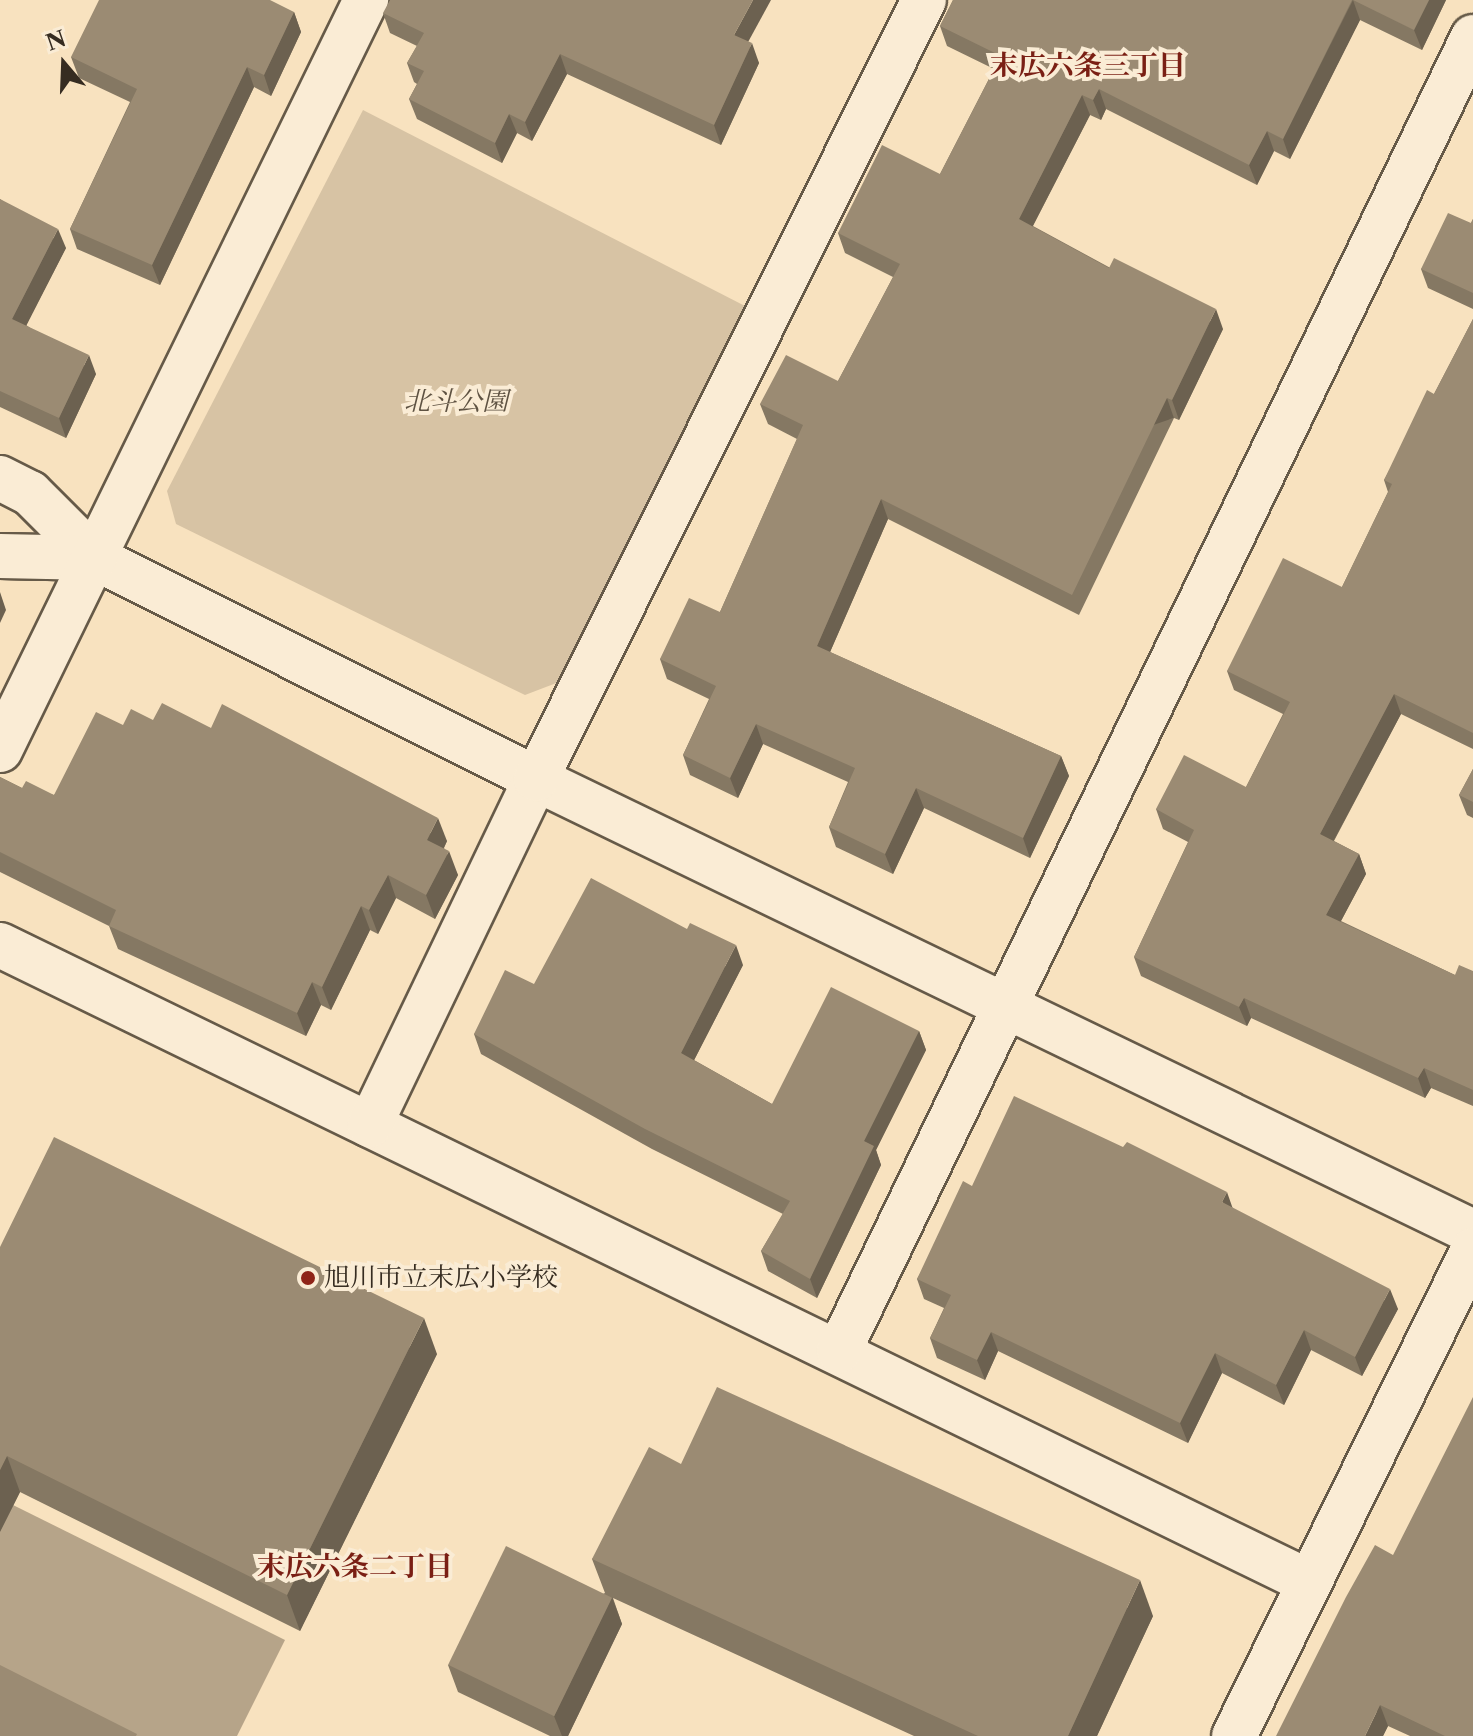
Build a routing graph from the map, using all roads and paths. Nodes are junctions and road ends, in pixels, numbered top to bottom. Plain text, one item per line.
1 (366, 0) edge
2 (924, 0) edge
3 (1473, 37) edge
4 (0, 478) edge
5 (0, 556) edge
6 (95, 558) junction
7 (0, 750) edge
8 (536, 779) junction
9 (0, 945) edge
10 (1005, 1008) junction
11 (370, 1125) junction
12 (1473, 1232) edge
13 (1473, 1250) edge
14 (839, 1351) junction
15 (1309, 1582) junction
16 (1234, 1736) edge

1 - 6 street
2 - 8 street
3 - 10 street
4 - 6 street
5 - 6 street
6 - 7 street
6 - 8 street
8 - 10 street
8 - 11 street
9 - 11 street
10 - 12 street
10 - 14 street
11 - 14 street
13 - 15 street
14 - 15 street
15 - 16 street

